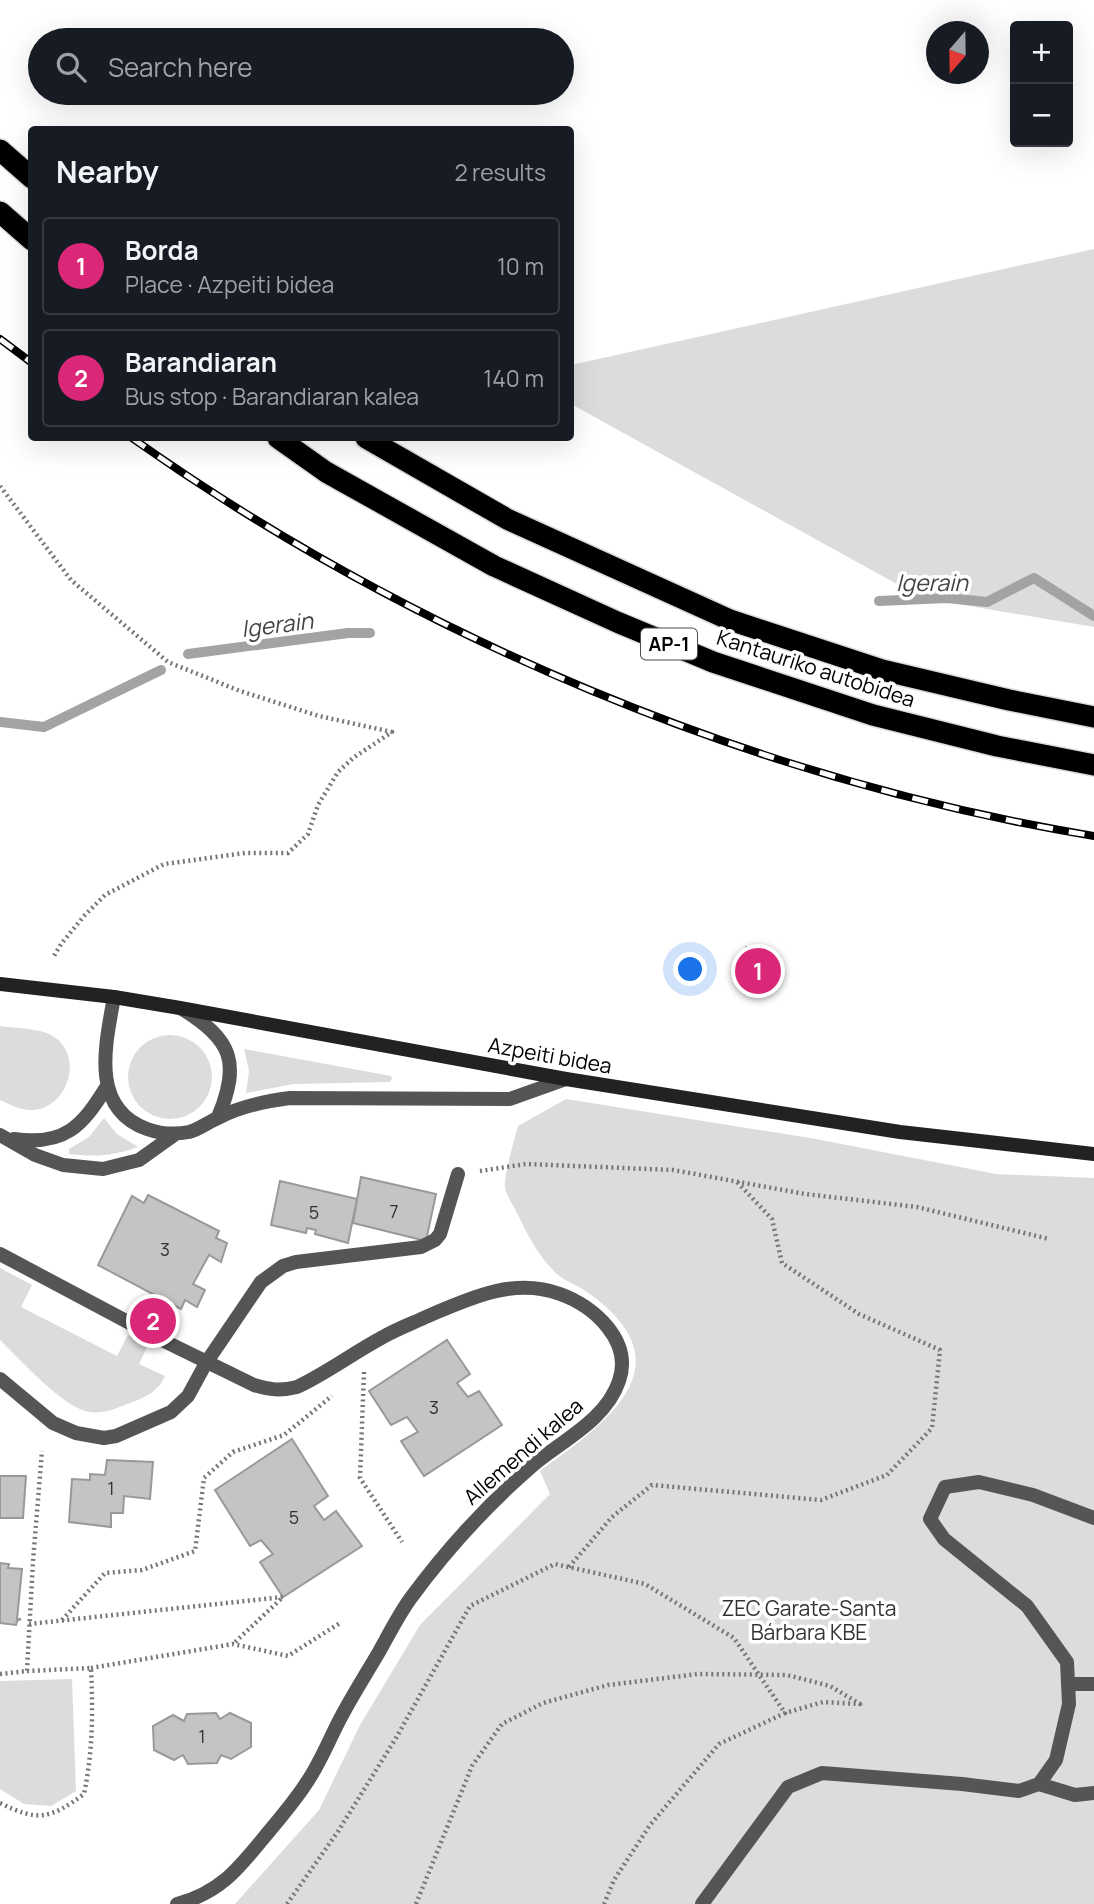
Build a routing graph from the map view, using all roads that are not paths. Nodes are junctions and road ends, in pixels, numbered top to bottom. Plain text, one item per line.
1 (0, 150) edge
2 (28, 174) edge
3 (0, 212) edge
4 (28, 236) edge
5 (282, 441) edge
6 (371, 441) edge
7 (1094, 718) edge
8 (1094, 765) edge
9 (0, 984) edge
10 (114, 997) junction
11 (180, 1008) junction
12 (566, 1079) junction
13 (107, 1086) junction
14 (218, 1117) junction
15 (174, 1135) junction
16 (3, 1137) edge
17 (1094, 1154) edge
18 (458, 1174) road end
19 (0, 1254) edge
20 (206, 1363) junction
21 (0, 1379) edge
22 (1094, 1518) edge
23 (1068, 1684) junction
24 (1094, 1684) edge
25 (1040, 1784) junction
26 (1094, 1793) edge
27 (177, 1904) edge
28 (702, 1904) edge

1 - 2 highway
3 - 4 highway
5 - 8 highway, Kantauriko autobidea / AP-1
6 - 7 highway, Kantauriko autobidea / AP-1
9 - 10 main road, Azpeiti bidea
10 - 11 main road, Azpeiti bidea
10 - 13 street
11 - 12 main road, Azpeiti bidea
11 - 14 street
12 - 14 street
12 - 17 main road, Azpeiti bidea
13 - 15 street
13 - 16 street
14 - 15 street
15 - 16 street
18 - 20 street
19 - 20 street, Allemendi kalea
20 - 21 street
20 - 27 street, Allemendi kalea
22 - 23 street
23 - 24 street
23 - 25 street
25 - 26 street
25 - 28 street

